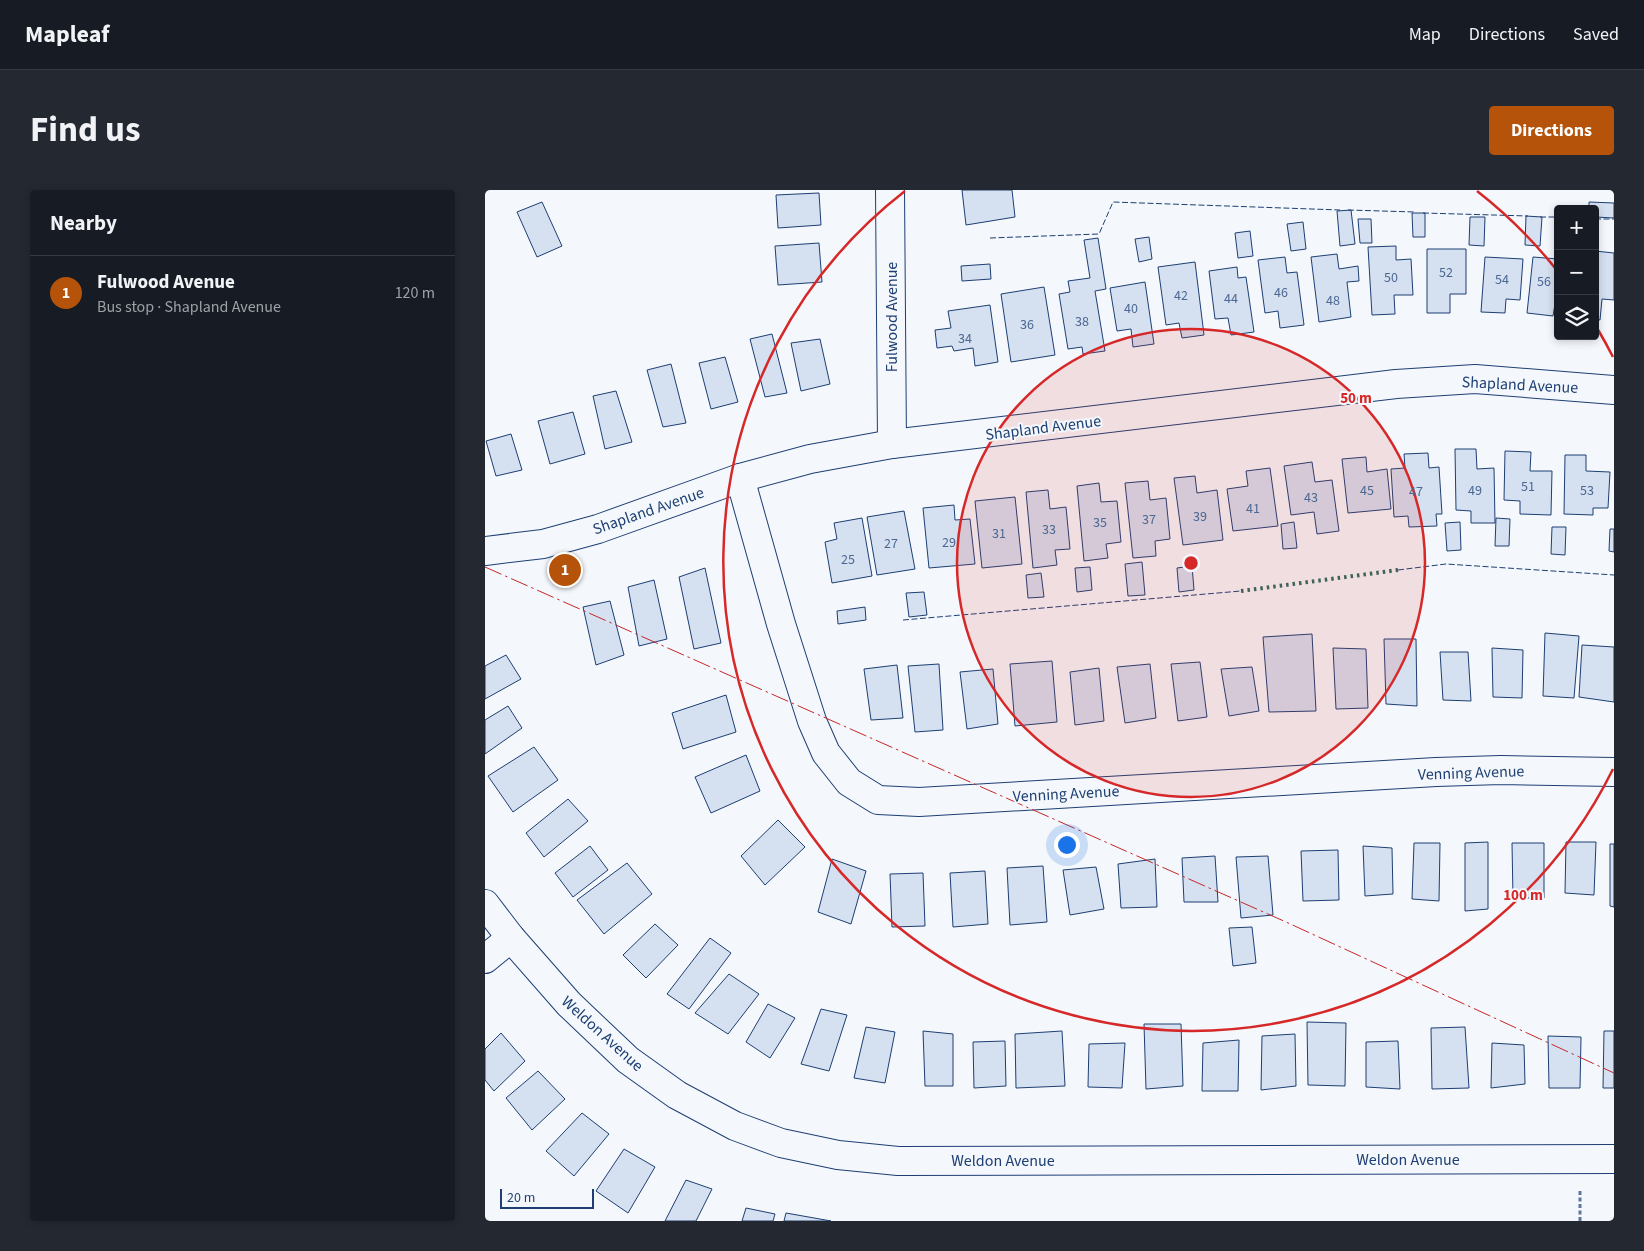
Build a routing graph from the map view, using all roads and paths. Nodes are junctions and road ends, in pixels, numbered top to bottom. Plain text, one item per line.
1 (890, 190) edge
2 (1614, 390) edge
3 (892, 444) junction
4 (740, 478) junction
5 (485, 551) edge
6 (1614, 772) edge
7 (485, 904) edge
8 (511, 938) junction
9 (485, 959) edge
10 (1614, 1159) edge

1 - 3 street, Fulwood Avenue
2 - 3 street, Shapland Avenue
3 - 4 street, Shapland Avenue
4 - 5 street, Shapland Avenue
4 - 6 street, Venning Avenue
7 - 8 street, Weldon Avenue
8 - 9 street
8 - 10 street, Weldon Avenue

